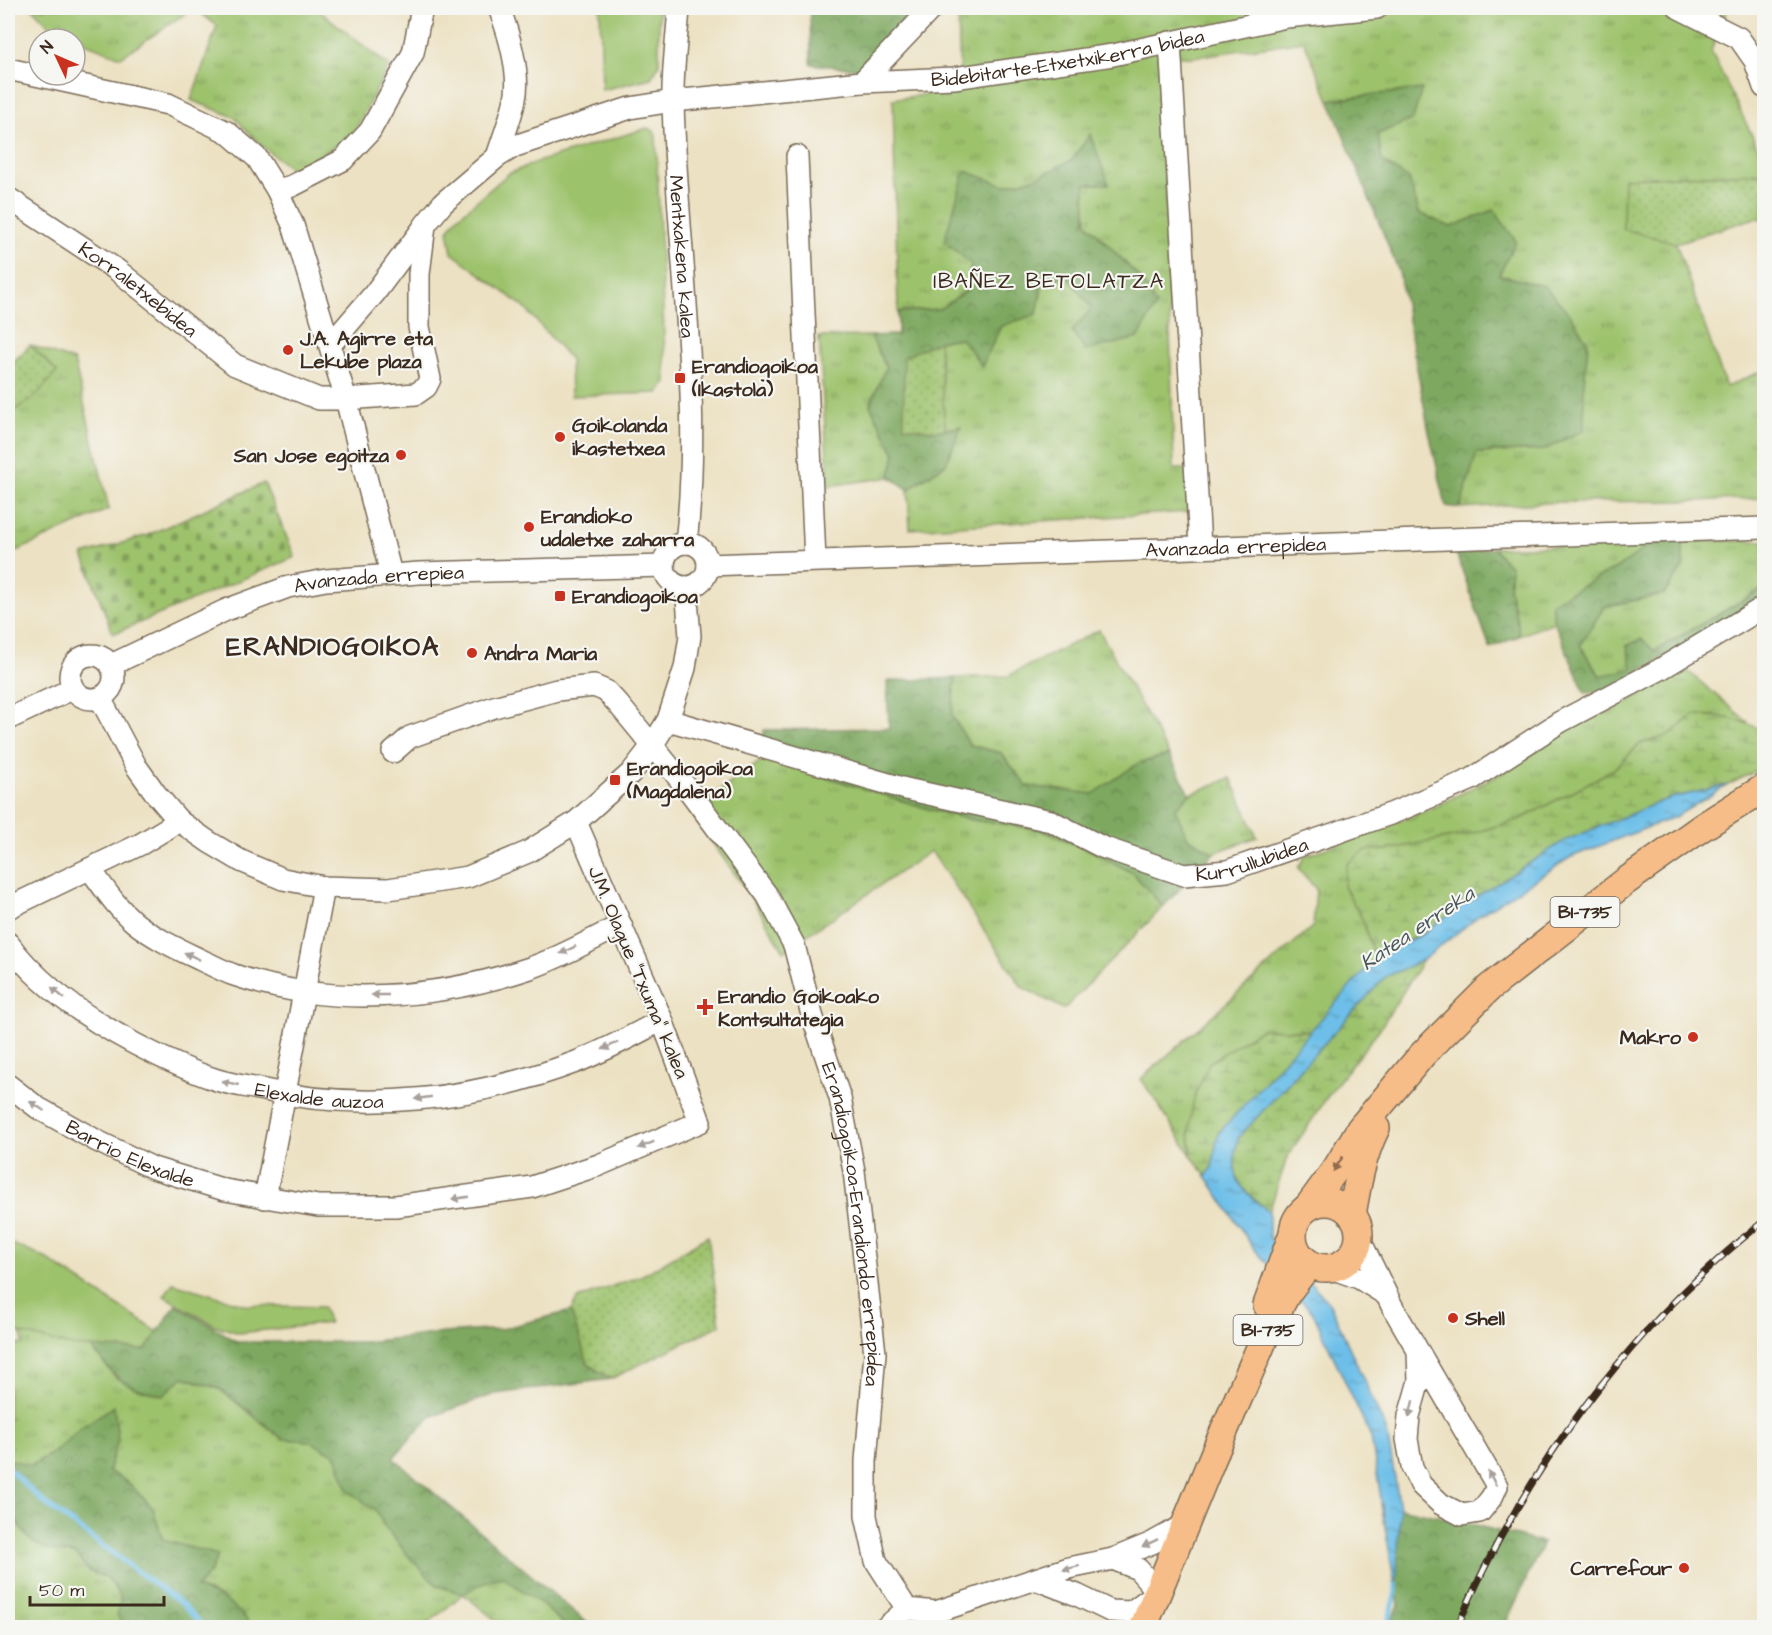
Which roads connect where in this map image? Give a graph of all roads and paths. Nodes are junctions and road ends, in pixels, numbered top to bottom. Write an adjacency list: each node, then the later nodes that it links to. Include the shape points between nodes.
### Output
1 (422, 8): 14 (street, via 413,53 370,131 343,160)
2 (499, 8): 12 (street, via 515,72 516,97)
3 (679, 8): 11 (street, Mentxakena kalea)
4 (932, 8): 9 (street)
5 (1377, 8): 7 (street, Bidebitarte-Etxetxikerra bidea, via 1286,17)
6 (1679, 8): 10 (street, via 1739,38 1755,61)
7 (1170, 42): 9 (street, Bidebitarte-Etxetxikerra bidea, via 1113,55 954,78); 21 (street)
8 (8, 69): 14 (street, via 168,104 227,132 257,158)
9 (862, 82): 11 (street, Bidebitarte-Etxetxikerra bidea)
10 (1764, 87)
11 (673, 101): 12 (street, Bidebitarte-Etxetxikerra bidea, via 630,108 515,146); 20 (street, Mentxakena kalea, via 692,405 693,468)
12 (497, 156): 16 (street, Bidebitarte-Etxetxikerra bidea, via 443,203)
13 (797, 156): 22 (street)
14 (277, 190): 17 (street, via 293,225)
15 (8, 198): 18 (street, Korraletxebidea, via 117,270 235,365 319,399)
16 (425, 225): 17 (street, Bidebitarte-Etxetxikerra bidea); 18 (street, Korraletxebidea, via 419,274 419,327 430,379 416,394)
17 (331, 344): 18 (street)
18 (346, 399): 25 (street)
19 (1764, 528): 21 (street, Avanzada errepidea)
20 (686, 543): 23 (street, via 693,543 704,552); 24 (street, via 672,547)
21 (1200, 546): 22 (street, Avanzada errepidea)
22 (815, 560): 23 (street, Avanzada errepidea)
23 (708, 565): 26 (street, via 704,578)
24 (664, 566): 25 (street, Avanzada errepiea); 26 (street, via 674,583)
25 (391, 574): 28 (street, Avanzada errepiea, via 326,579 288,587 226,610)
26 (686, 587): 32 (street, via 690,636 686,668)
27 (1764, 607): 32 (street, Kurrullubidea, via 1659,670 1560,722 1472,780 1393,813 1227,871 1184,875 1102,847 1051,821 906,789)
28 (111, 665): 29 (street, via 95,655 82,657 69,674); 30 (street, via 113,684)
29 (72, 689): 30 (street, via 87,699); 31 (street)
30 (100, 698): 36 (street, via 136,766)
31 (8, 719)
32 (668, 720): 33 (street)
33 (652, 746): 34 (street, Erandiogoikoa-Erandiondo errepidea, via 606,691 594,686 557,690 494,706 410,737); 37 (street, via 631,772); 61 (street, Erandiogoikoa-Erandiondo errepidea, via 767,895 794,945 840,1098 854,1171 874,1353 866,1516 876,1561)
34 (393, 752)
35 (1764, 788): 46 (main road, BI-735, via 1626,881 1532,953 1449,1027)
36 (179, 821): 38 (street); 39 (street, via 241,861 284,879)
37 (576, 822): 39 (street, via 528,852 468,877 388,889); 41 (street, J.M. Olague "Txuma" kalea)
38 (90, 869): 40 (street); 43 (street, one-way to 38, via 234,975 174,947 135,922)
39 (324, 887): 43 (street)
40 (8, 908)
41 (621, 925): 43 (street, one-way to 43, via 532,968 479,982 404,995); 44 (street, J.M. Olague "Txuma" kalea)
42 (8, 943): 47 (street, Elexalde auzoa, one-way to 42, via 215,1079 102,1026 61,997)
43 (304, 993): 47 (street)
44 (662, 1020): 47 (street, Elexalde auzoa, one-way to 47, via 577,1062 495,1088 372,1102); 48 (street, J.M. Olague "Txuma" kalea, one-way to 48, via 700,1122 598,1165 532,1187 396,1206 318,1206)
45 (8, 1085): 48 (street, Barrio Elexalde, one-way to 45, via 153,1168 38,1108)
46 (1399, 1085): 49 (main road, BI-735, one-way to 49, via 1360,1129); 50 (main road, BI-735, via 1368,1144 1360,1170)
47 (284, 1095): 48 (street)
48 (265, 1198)
49 (1308, 1207): 50 (main road, via 1317,1203 1336,1204); 51 (main road, via 1299,1215)
50 (1355, 1227): 52 (main road, via 1357,1247 1347,1261); 53 (street)
51 (1292, 1236): 52 (main road, via 1300,1257); 55 (main road, BI-735)
52 (1320, 1266): 53 (street, via 1359,1278); 55 (main road, BI-735, via 1287,1293)
53 (1385, 1294): 54 (street)
54 (1418, 1352): 54 (street, one-way to 54, via 1419,1381 1407,1439 1412,1467 1421,1485 1440,1504 1462,1515 1480,1512 1497,1486)
55 (1242, 1390): 56 (main road, BI-735)
56 (1186, 1524): 57 (street, one-way to 57, via 1152,1544); 59 (main road, BI-735)
57 (1113, 1559): 58 (street, one-way to 58); 59 (street, via 1138,1569)
58 (1035, 1578): 60 (street); 61 (street, via 936,1612)
59 (1158, 1592): 60 (street, via 1131,1612 1110,1611); 64 (main road, BI-735)
60 (1095, 1603): 63 (street)
61 (907, 1609): 62 (street)
62 (885, 1628)
63 (1108, 1628)
64 (1143, 1628)

